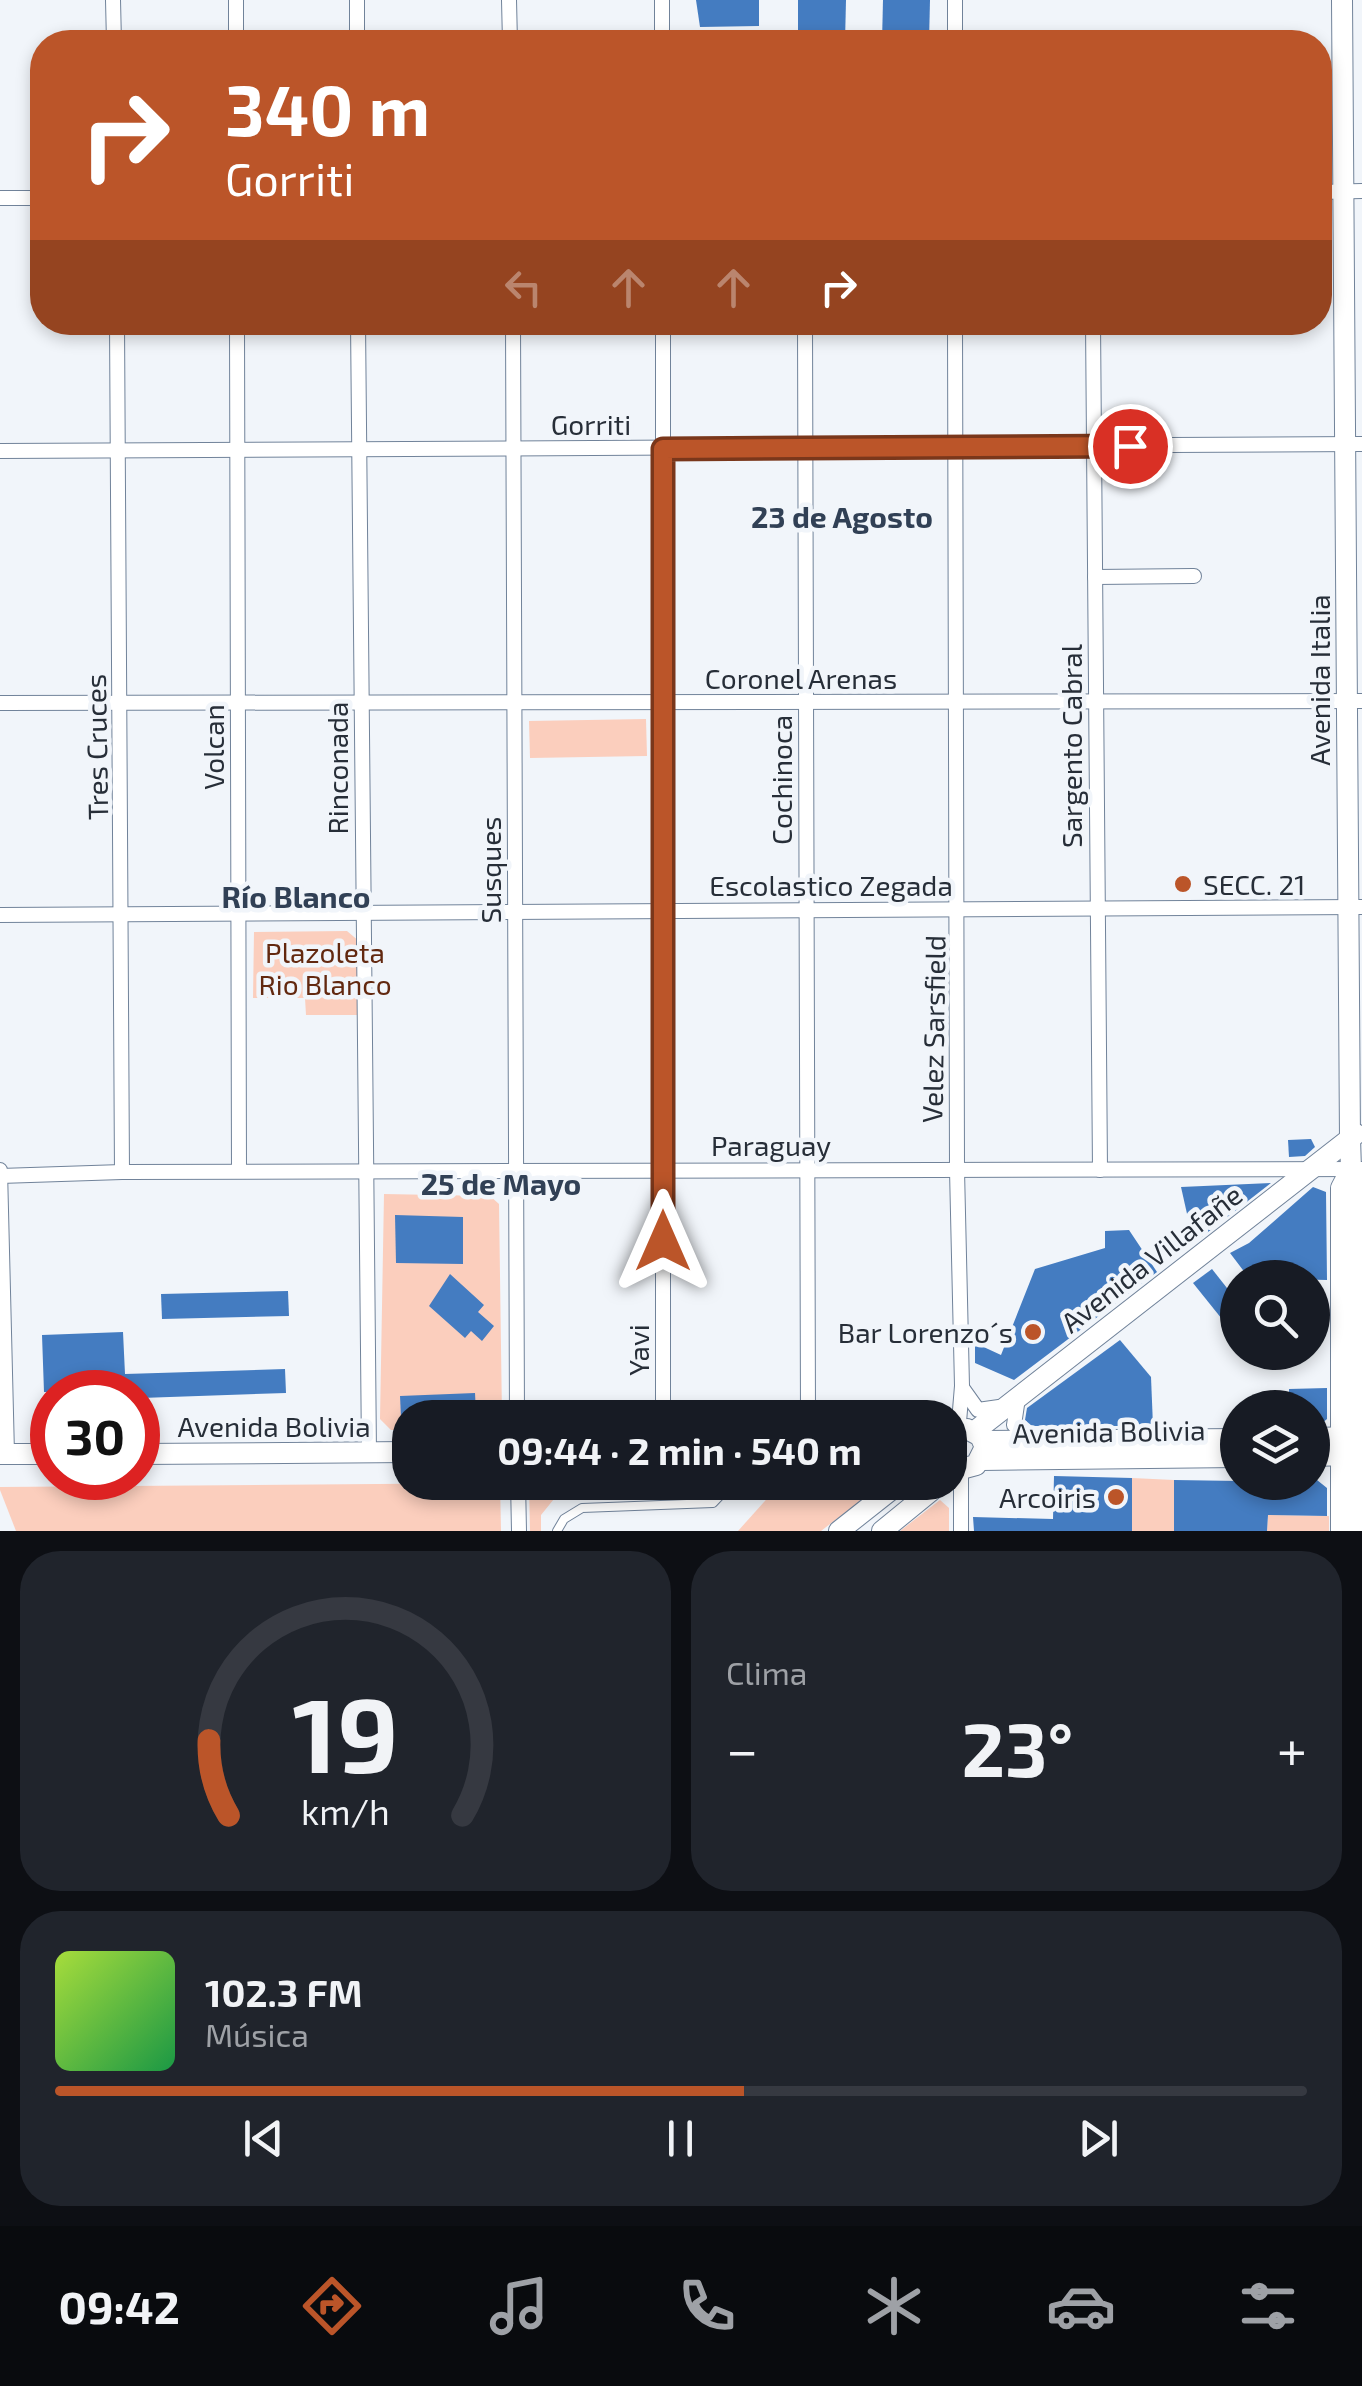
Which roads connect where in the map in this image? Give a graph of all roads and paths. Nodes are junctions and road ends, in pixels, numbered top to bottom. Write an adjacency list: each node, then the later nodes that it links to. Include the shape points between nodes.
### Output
1 (113, 0): 8 (street)
2 (236, 0): 9 (street)
3 (357, 0): 10 (street)
4 (510, 0): 11 (street)
5 (662, 0): 12 (street)
6 (955, 0): 13 (street)
7 (1342, 0): 14 (street, Avenida Italia)
8 (114, 30)
9 (236, 30)
10 (357, 30)
11 (510, 30)
12 (662, 30)
13 (956, 30)
14 (1352, 191): 25 (street, Avenida Italia)
15 (0, 198): 16 (street)
16 (30, 198)
17 (117, 335): 34 (street, Tres Cruces)
18 (237, 335): 30 (street, Volcan)
19 (358, 335): 31 (street, Rinconada)
20 (512, 335): 32 (street, Susques)
21 (663, 335): 29 (street, Yavi)
22 (805, 335): 27 (street, Cochinoca)
23 (955, 335): 28 (street, Velez Sarsfield)
24 (1093, 335): 26 (street, Sargento Cabral)
25 (1353, 444): 26 (street, Gorriti); 38 (street, Avenida Italia)
26 (1094, 446): 28 (street, Gorriti); 36 (street, Sargento Cabral)
27 (806, 448): 28 (street, Gorriti); 29 (street, Gorriti); 40 (street, Cochinoca)
28 (954, 448): 46 (street, Velez Sarsfield)
29 (663, 449): 32 (street, Gorriti); 39 (street, Yavi)
30 (237, 450): 31 (street, Gorriti); 34 (street, Gorriti); 43 (street, Volcan)
31 (359, 450): 32 (street, Gorriti); 44 (street, Rinconada)
32 (513, 450): 45 (street, Susques)
33 (0, 452): 34 (street, Gorriti)
34 (119, 452): 42 (street, Tres Cruces)
35 (1194, 576): 36 (street)
36 (1095, 577): 37 (street, Sargento Cabral)
37 (1096, 700): 38 (street, Coronel Arenas); 46 (street, Coronel Arenas); 51 (street, Sargento Cabral)
38 (1354, 701): 47 (street, Avenida Italia)
39 (663, 702): 40 (street, Coronel Arenas); 45 (street, Coronel Arenas); 49 (street, Yavi)
40 (806, 702): 46 (street, Coronel Arenas); 50 (street, Cochinoca)
41 (0, 703): 42 (street, Coronel Arenas)
42 (120, 703): 43 (street, Coronel Arenas); 55 (street, Tres Cruces)
43 (238, 703): 44 (street, Coronel Arenas); 54 (street, Volcan)
44 (362, 703): 45 (street, Coronel Arenas); 52 (street, Rinconada)
45 (514, 703): 53 (street, Susques)
46 (956, 704): 48 (street, Velez Sarsfield)
47 (1355, 907): 51 (street, Escolastico Zegada); 57 (street, Avenida Italia)
48 (959, 909): 50 (street, Escolastico Zegada); 51 (street, Escolastico Zegada); 60 (street, Velez Sarsfield)
49 (663, 910): 50 (street, Escolastico Zegada); 53 (street, Escolastico Zegada); 66 (street, Yavi)
50 (807, 910): 59 (street, Cochinoca)
51 (1098, 911): 61 (street, Sargento Cabral)
52 (363, 912): 53 (street, Escolastico Zegada); 54 (street, Escolastico Zegada); 64 (street, Rinconada)
53 (515, 912): 65 (street, Susques)
54 (238, 913): 55 (street, Escolastico Zegada); 63 (street, Volcan)
55 (124, 914): 56 (street, Escolastico Zegada); 67 (street, Tres Cruces)
56 (0, 915)
57 (1356, 1134): 58 (street, Avenida Italia); 62 (street, Avenida Villafañe)
58 (1356, 1169): 62 (street, Paraguay); 79 (street, Avenida Italia, via 1341,1188)
59 (808, 1170): 60 (street, Paraguay); 66 (street, Paraguay); 73 (street, Cochinoca)
60 (956, 1170): 61 (street, Paraguay); 69 (street, Velez Sarsfield)
61 (1100, 1170): 62 (street, Paraguay)
62 (1308, 1170): 70 (street, Avenida Villafañe)
63 (240, 1171): 64 (street, Paraguay); 67 (street, Paraguay)
64 (366, 1171): 65 (street, Paraguay); 81 (street, Rinconada)
65 (516, 1171): 66 (street, Paraguay); 71 (street, Susques)
66 (663, 1171): 72 (street, Yavi)
67 (122, 1172): 68 (street, Paraguay)
68 (1, 1174): 82 (street)
69 (962, 1386): 70 (street, via 972,1406 984,1412); 74 (street, Velez Sarsfield)
70 (1018, 1398): 77 (street, via 1014,1425); 78 (street, Avenida Villafañe)
71 (518, 1400)
72 (663, 1400)
73 (808, 1400)
74 (961, 1400)
75 (1220, 1438): 77 (street, Avenida Bolivia)
76 (967, 1440): 78 (street)
77 (1032, 1440): 78 (street, Avenida Bolivia)
78 (980, 1444): 85 (street, Avenida Bolivia); 86 (street)
79 (1353, 1446): 97 (street, Avenida Italia); 98 (street, Avenida Italia)
80 (392, 1452): 81 (street, Avenida Bolivia)
81 (368, 1453): 84 (street, Avenida Bolivia)
82 (4, 1454): 83 (street)
83 (30, 1454)
84 (160, 1454)
85 (1220, 1455)
86 (967, 1456)
87 (518, 1500): 92 (street)
88 (716, 1500): 93 (lane, via 582,1508)
89 (879, 1500): 94 (street)
90 (917, 1500): 95 (street)
91 (957, 1500): 96 (street)
92 (519, 1531)
93 (558, 1531)
94 (840, 1531)
95 (882, 1531)
96 (962, 1531)
97 (1342, 1531)
98 (1358, 1531)

